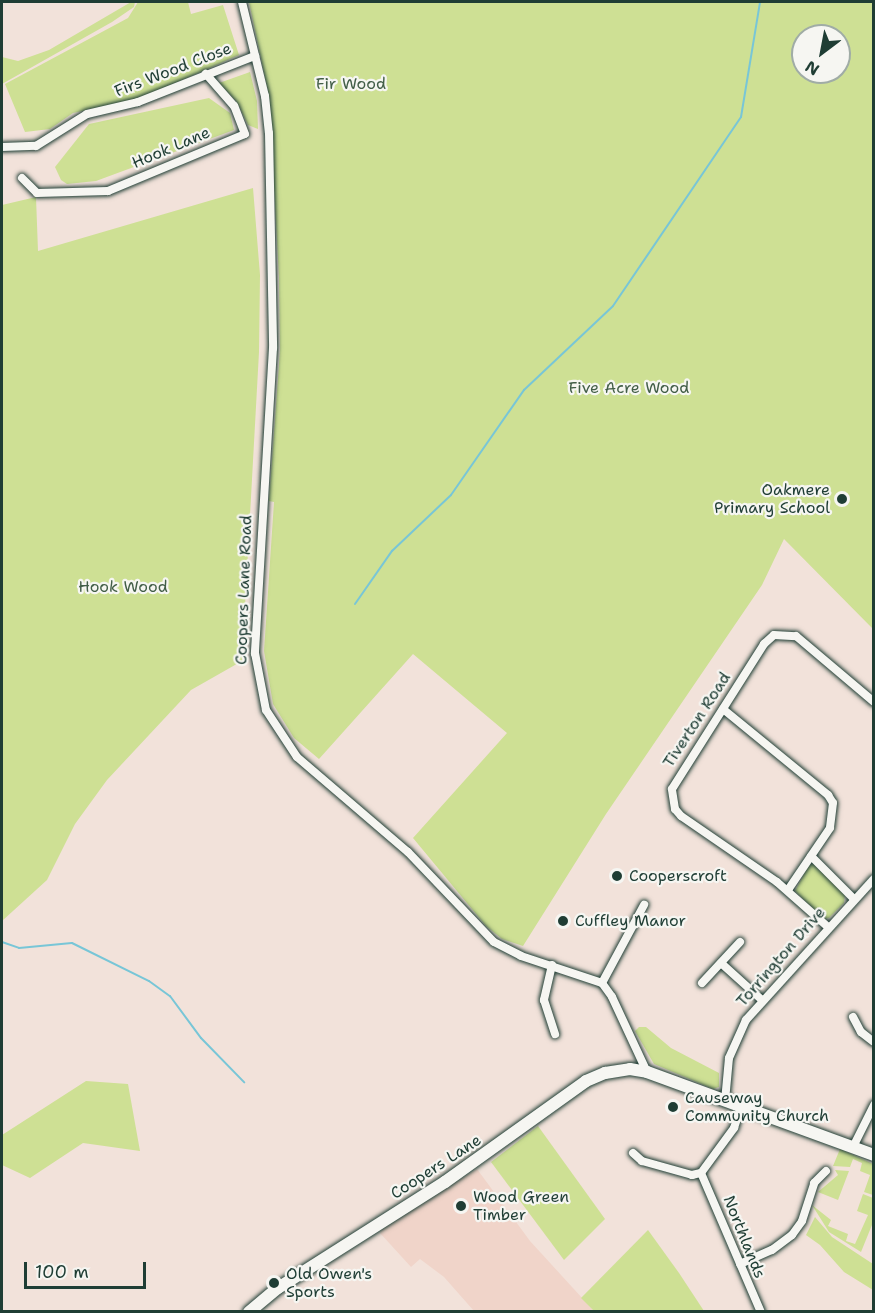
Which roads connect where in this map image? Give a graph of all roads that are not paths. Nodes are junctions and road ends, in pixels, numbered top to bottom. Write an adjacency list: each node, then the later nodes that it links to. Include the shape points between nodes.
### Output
1 (242, 2): 2 (street, Coopers Lane Road)
2 (255, 56): 3 (street, Firs Wood Close); 16 (street, Coopers Lane Road, via 269,133 273,348 255,653 261,696 273,725 297,757 408,852 480,930 505,949)
3 (206, 74): 4 (street, Firs Wood Close, via 138,102 87,114 36,146); 5 (street, Hook Lane, via 234,106 245,134 108,191 38,194)
4 (2, 147)
5 (22, 178)
6 (873, 702): 7 (street, Tiverton Road, via 801,639 784,633 767,640)
7 (723, 709): 8 (street, via 833,803 833,820); 10 (street, Tiverton Road, via 674,783 675,809)
8 (811, 856): 10 (street); 11 (street)
9 (873, 879): 11 (street, Torrington Drive)
10 (788, 890): 13 (street, Tiverton Road)
11 (854, 898): 13 (street, Torrington Drive)
12 (644, 905): 17 (street)
13 (828, 927): 19 (street, Torrington Drive)
14 (740, 942): 15 (street)
15 (721, 963): 18 (street); 19 (street)
16 (552, 965): 17 (street, Coopers Lane Road); 21 (street, via 544,1000)
17 (602, 983): 23 (street)
18 (702, 984)
19 (762, 1000): 24 (street, Torrington Drive, via 733,1045)
20 (853, 1017): 22 (street, via 861,1032)
21 (555, 1034)
22 (873, 1042)
23 (647, 1072): 24 (main road, Coopers Lane); 33 (main road, Coopers Lane, via 630,1069 595,1076 472,1164 301,1272)
24 (725, 1101): 26 (main road, Coopers Lane)
25 (873, 1106): 27 (street)
26 (741, 1107): 27 (main road, Coopers Lane); 31 (street, via 735,1128)
27 (854, 1145): 29 (main road, Coopers Lane)
28 (633, 1153): 31 (street, via 642,1161 693,1175)
29 (873, 1155)
30 (826, 1171): 32 (street, via 814,1183 796,1231 772,1250)
31 (701, 1173): 32 (street, Northlands)
32 (740, 1264): 34 (street, Northlands)
33 (249, 1311)
34 (761, 1311)

